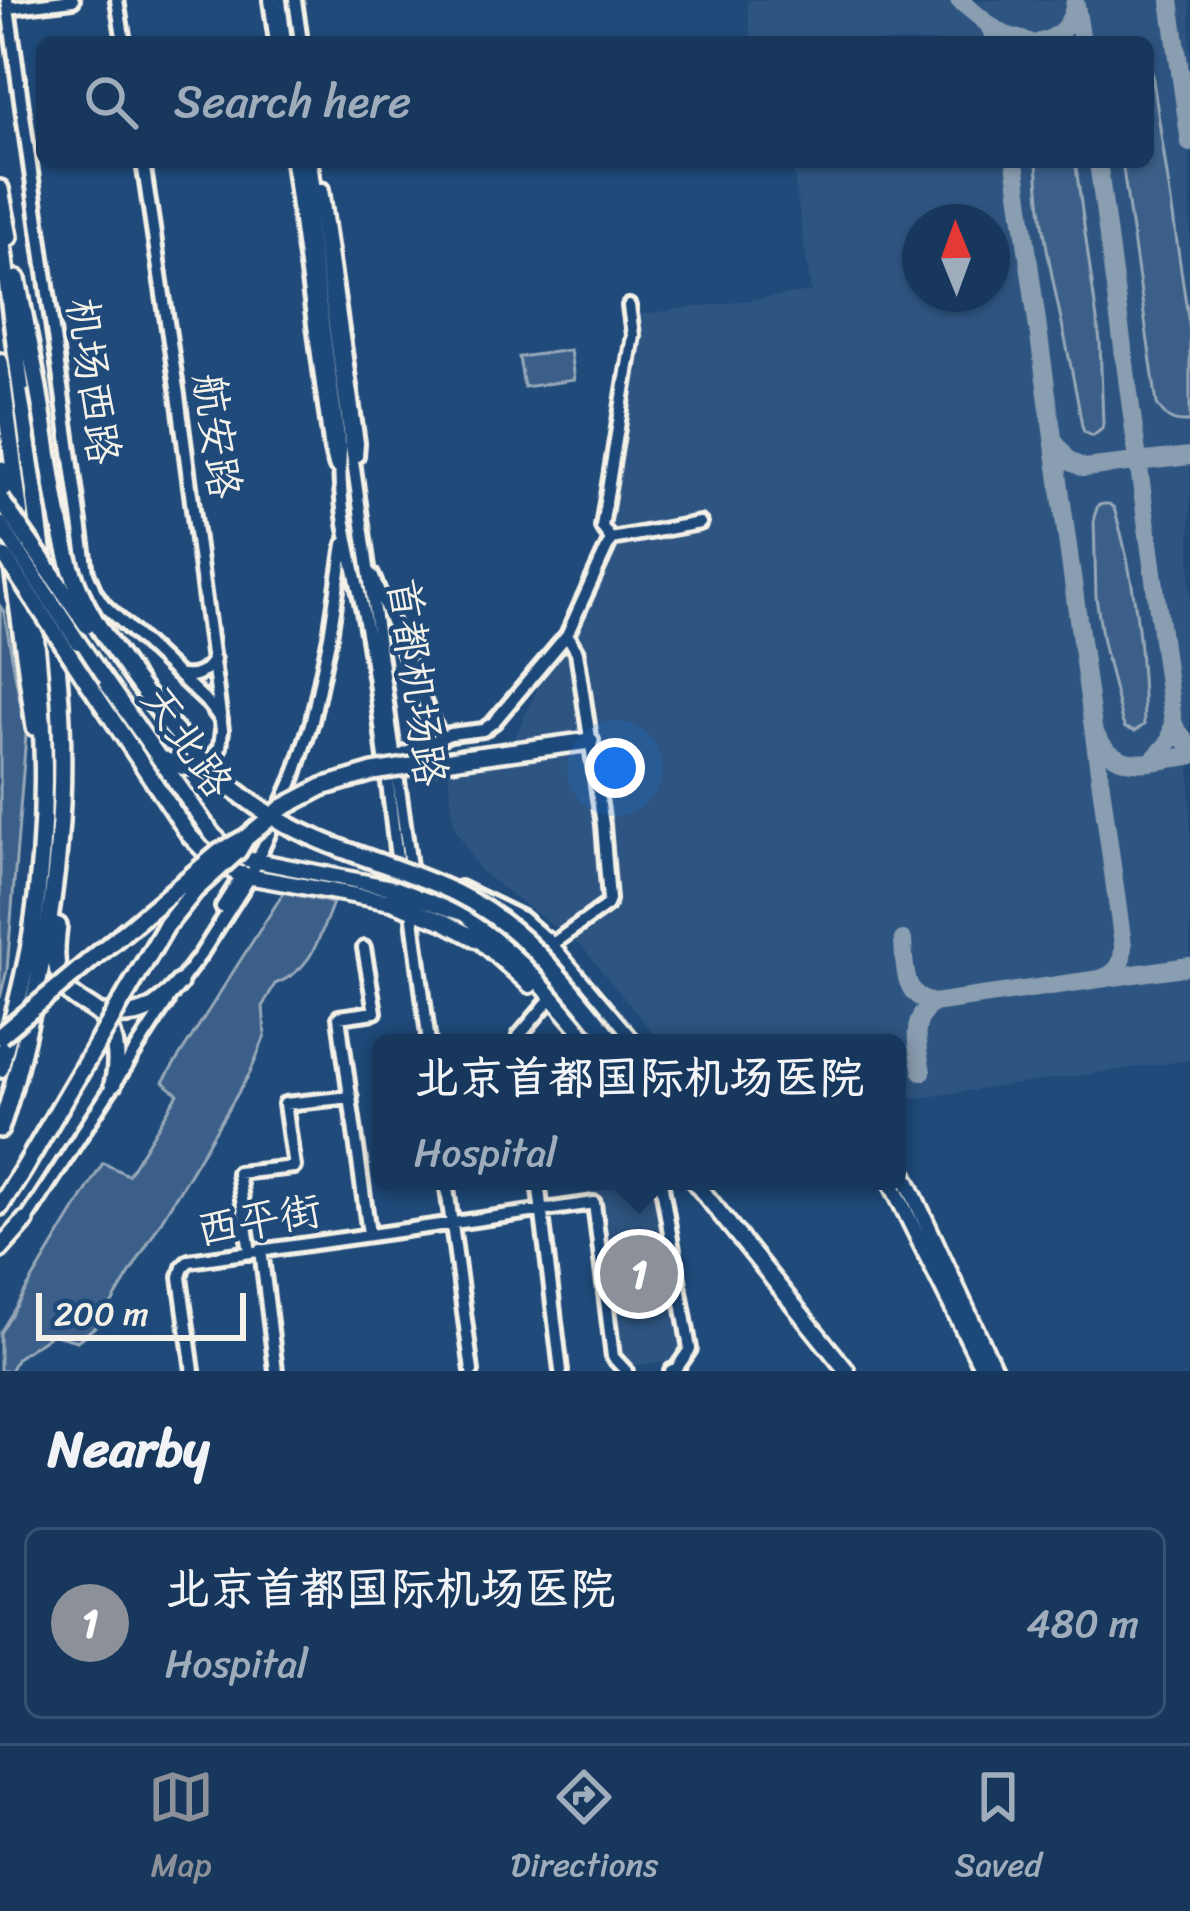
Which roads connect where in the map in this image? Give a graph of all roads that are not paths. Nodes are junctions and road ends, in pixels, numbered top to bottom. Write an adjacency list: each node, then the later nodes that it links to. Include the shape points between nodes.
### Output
1 (73, 0): 5 (street)
2 (117, 0): 6 (street)
3 (270, 0): 7 (street)
4 (288, 0): 8 (street)
5 (8, 4): 31 (street, 机场西路, via 87,573 104,605)
6 (123, 36)
7 (274, 36)
8 (293, 36)
9 (143, 168): 30 (street, 航安路)
10 (293, 168): 18 (street, 首都机场路)
11 (303, 168): 18 (street, 首都机场路)
12 (315, 168): 22 (street, 首都机场路)
13 (0, 189): 56 (highway, bridge, via 67,551 80,593 116,652 179,737 230,787 285,823 498,918 547,961)
14 (0, 228): 43 (highway, via 61,701 63,806)
15 (629, 306): 24 (street, via 633,335 602,527)
16 (0, 362): 38 (highway)
17 (0, 469): 28 (highway)
18 (339, 476): 23 (street, 首都机场路)
19 (0, 499): 55 (highway, bridge, via 149,713 213,782 293,836 480,916)
20 (700, 523): 24 (street)
21 (0, 524): 35 (main road, 天北路, bridge)
22 (362, 530): 23 (street); 26 (street, 首都机场路)
23 (345, 532): 42 (street, 首都机场路, via 309,737); 44 (street, 首都机场路, via 399,874)
24 (610, 539): 29 (street)
25 (3, 553): 42 (main road, 天北路, bridge, via 198,846 215,862)
26 (366, 563): 33 (street); 36 (street, 首都机场路)
27 (0, 581): 28 (highway)
28 (19, 627): 38 (highway)
29 (567, 635): 33 (street, via 489,727); 34 (street, via 577,652)
30 (214, 660): 31 (street, via 200,674); 32 (street, 航安路)
31 (179, 676): 32 (street, 机场西路)
32 (221, 720): 37 (street, via 220,747)
33 (442, 737): 36 (street)
34 (590, 741): 40 (highway, bridge, via 342,779 295,800); 46 (street, via 609,900)
35 (154, 751): 37 (main road, via 172,765); 39 (main road, 天北路)
36 (394, 758): 41 (street, 首都机场路)
37 (203, 766): 39 (main road)
38 (46, 776): 59 (highway, via 32,932)
39 (194, 808): 42 (main road, 天北路)
40 (247, 837): 58 (highway, bridge); 69 (highway, bridge, via 166,926)
41 (410, 862): 44 (street, 首都机场路); 46 (street, via 522,918)
42 (249, 871): 44 (main road); 48 (street, 首都机场路)
43 (53, 893): 50 (highway, via 62,982); 62 (highway)
44 (411, 900): 45 (main road); 49 (main road, via 472,935); 51 (street)
45 (465, 914): 46 (main road); 54 (main road)
46 (545, 939): 57 (main road)
47 (364, 948): 61 (street, via 375,1012 340,1017)
48 (179, 983): 50 (highway, via 140,1014); 60 (street, 首都机场路)
49 (547, 1003): 52 (street); 53 (main road)
50 (101, 1014): 60 (highway, via 114,1044)
51 (428, 1034)
52 (521, 1034)
53 (573, 1034)
54 (584, 1034)
55 (601, 1034)
56 (602, 1034)
57 (625, 1034)
58 (0, 1036)
59 (0, 1069)
60 (113, 1084): 71 (street, 首都机场路)
61 (351, 1097): 73 (street); 75 (street, via 285,1104 293,1166 238,1173)
62 (0, 1129)
63 (906, 1178): 85 (main road)
64 (447, 1190): 72 (street)
65 (539, 1190): 70 (street)
66 (663, 1190): 82 (street, via 690,1349)
67 (701, 1190): 83 (main road)
68 (894, 1190): 84 (main road)
69 (0, 1206)
70 (542, 1210): 72 (street, 西平街); 80 (street); 81 (street, 西平街, via 594,1203 613,1357)
71 (25, 1221): 74 (highway); 76 (street, 首都机场路)
72 (452, 1222): 73 (street, 西平街); 79 (street)
73 (369, 1234): 75 (street, 西平街)
74 (0, 1250)
75 (255, 1251): 77 (street, 西平街, via 183,1267); 78 (street)
76 (0, 1262)
77 (193, 1371)
78 (276, 1371)
79 (472, 1371)
80 (561, 1371)
81 (626, 1371)
82 (671, 1371)
83 (847, 1371)
84 (984, 1371)
85 (995, 1371)

